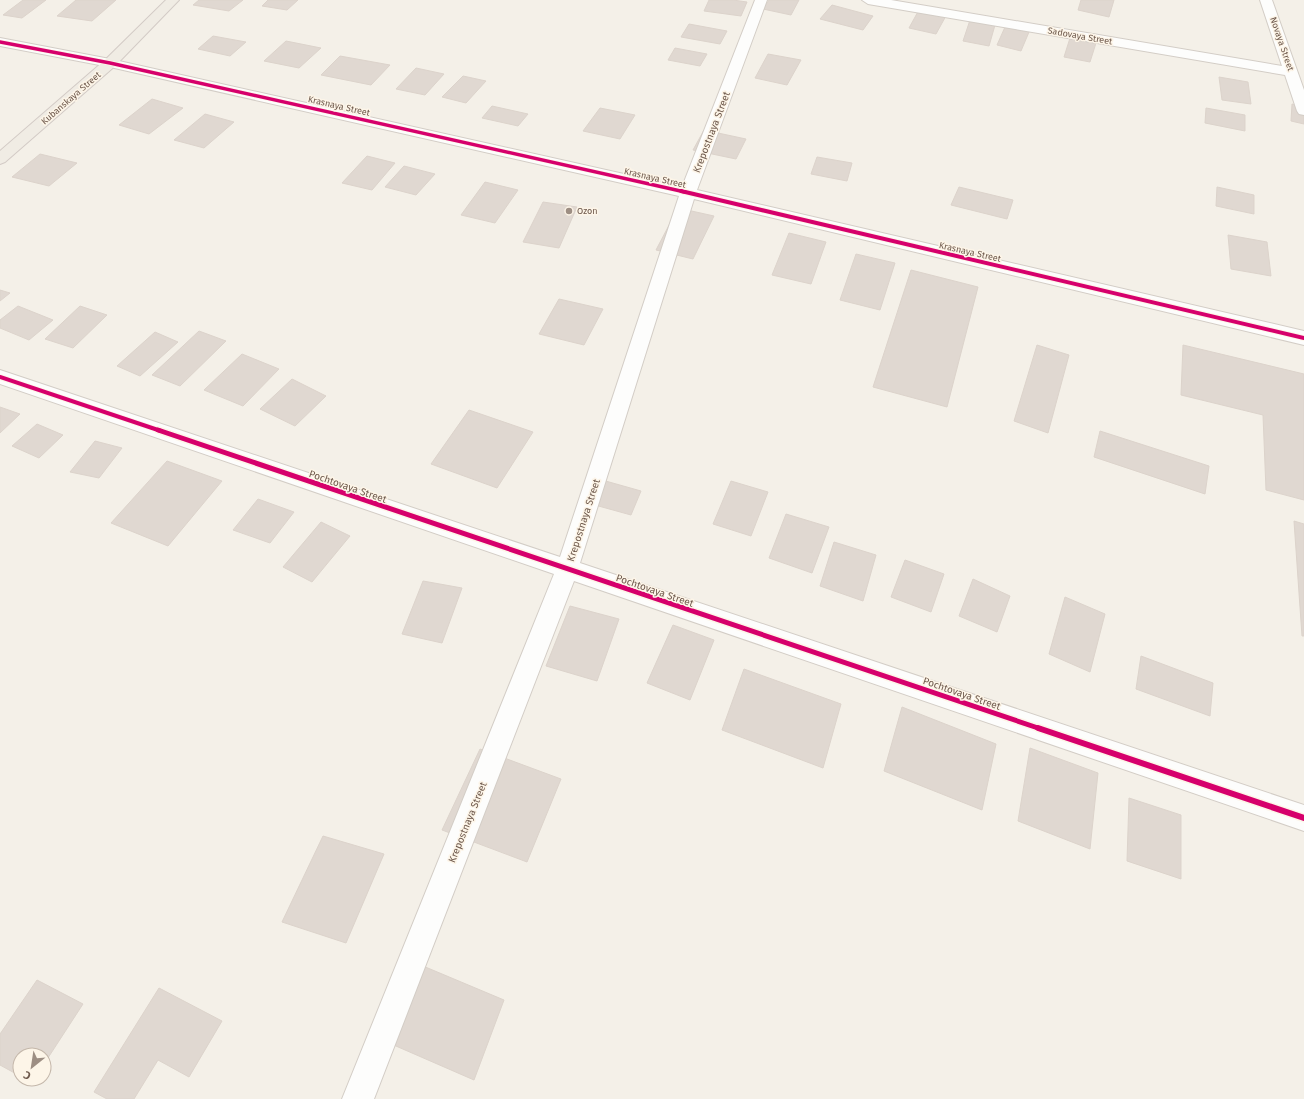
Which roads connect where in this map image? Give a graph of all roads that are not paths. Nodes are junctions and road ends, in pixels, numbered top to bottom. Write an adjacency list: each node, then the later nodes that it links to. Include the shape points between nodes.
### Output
1 (173, 0): 6 (main road, Kubanskaya Street)
2 (760, 0): 10 (street, Krepostnaya Street)
3 (868, 0): 7 (street, Sadovaya Street)
4 (1266, 0): 7 (street, Novaya Street)
5 (0, 42): 6 (street, Krasnaya Street)
6 (110, 63): 9 (main road, Kubanskaya Street); 10 (street, Krasnaya Street)
7 (1292, 72): 8 (street, Novaya Street)
8 (1304, 111)
9 (0, 159)
10 (688, 193): 11 (street, Krasnaya Street); 13 (street, Krepostnaya Street)
11 (1304, 338)
12 (0, 377): 13 (street, Pochtovaya Street)
13 (567, 570): 14 (street, Pochtovaya Street); 15 (street, Krepostnaya Street)
14 (1304, 818)
15 (358, 1099)

